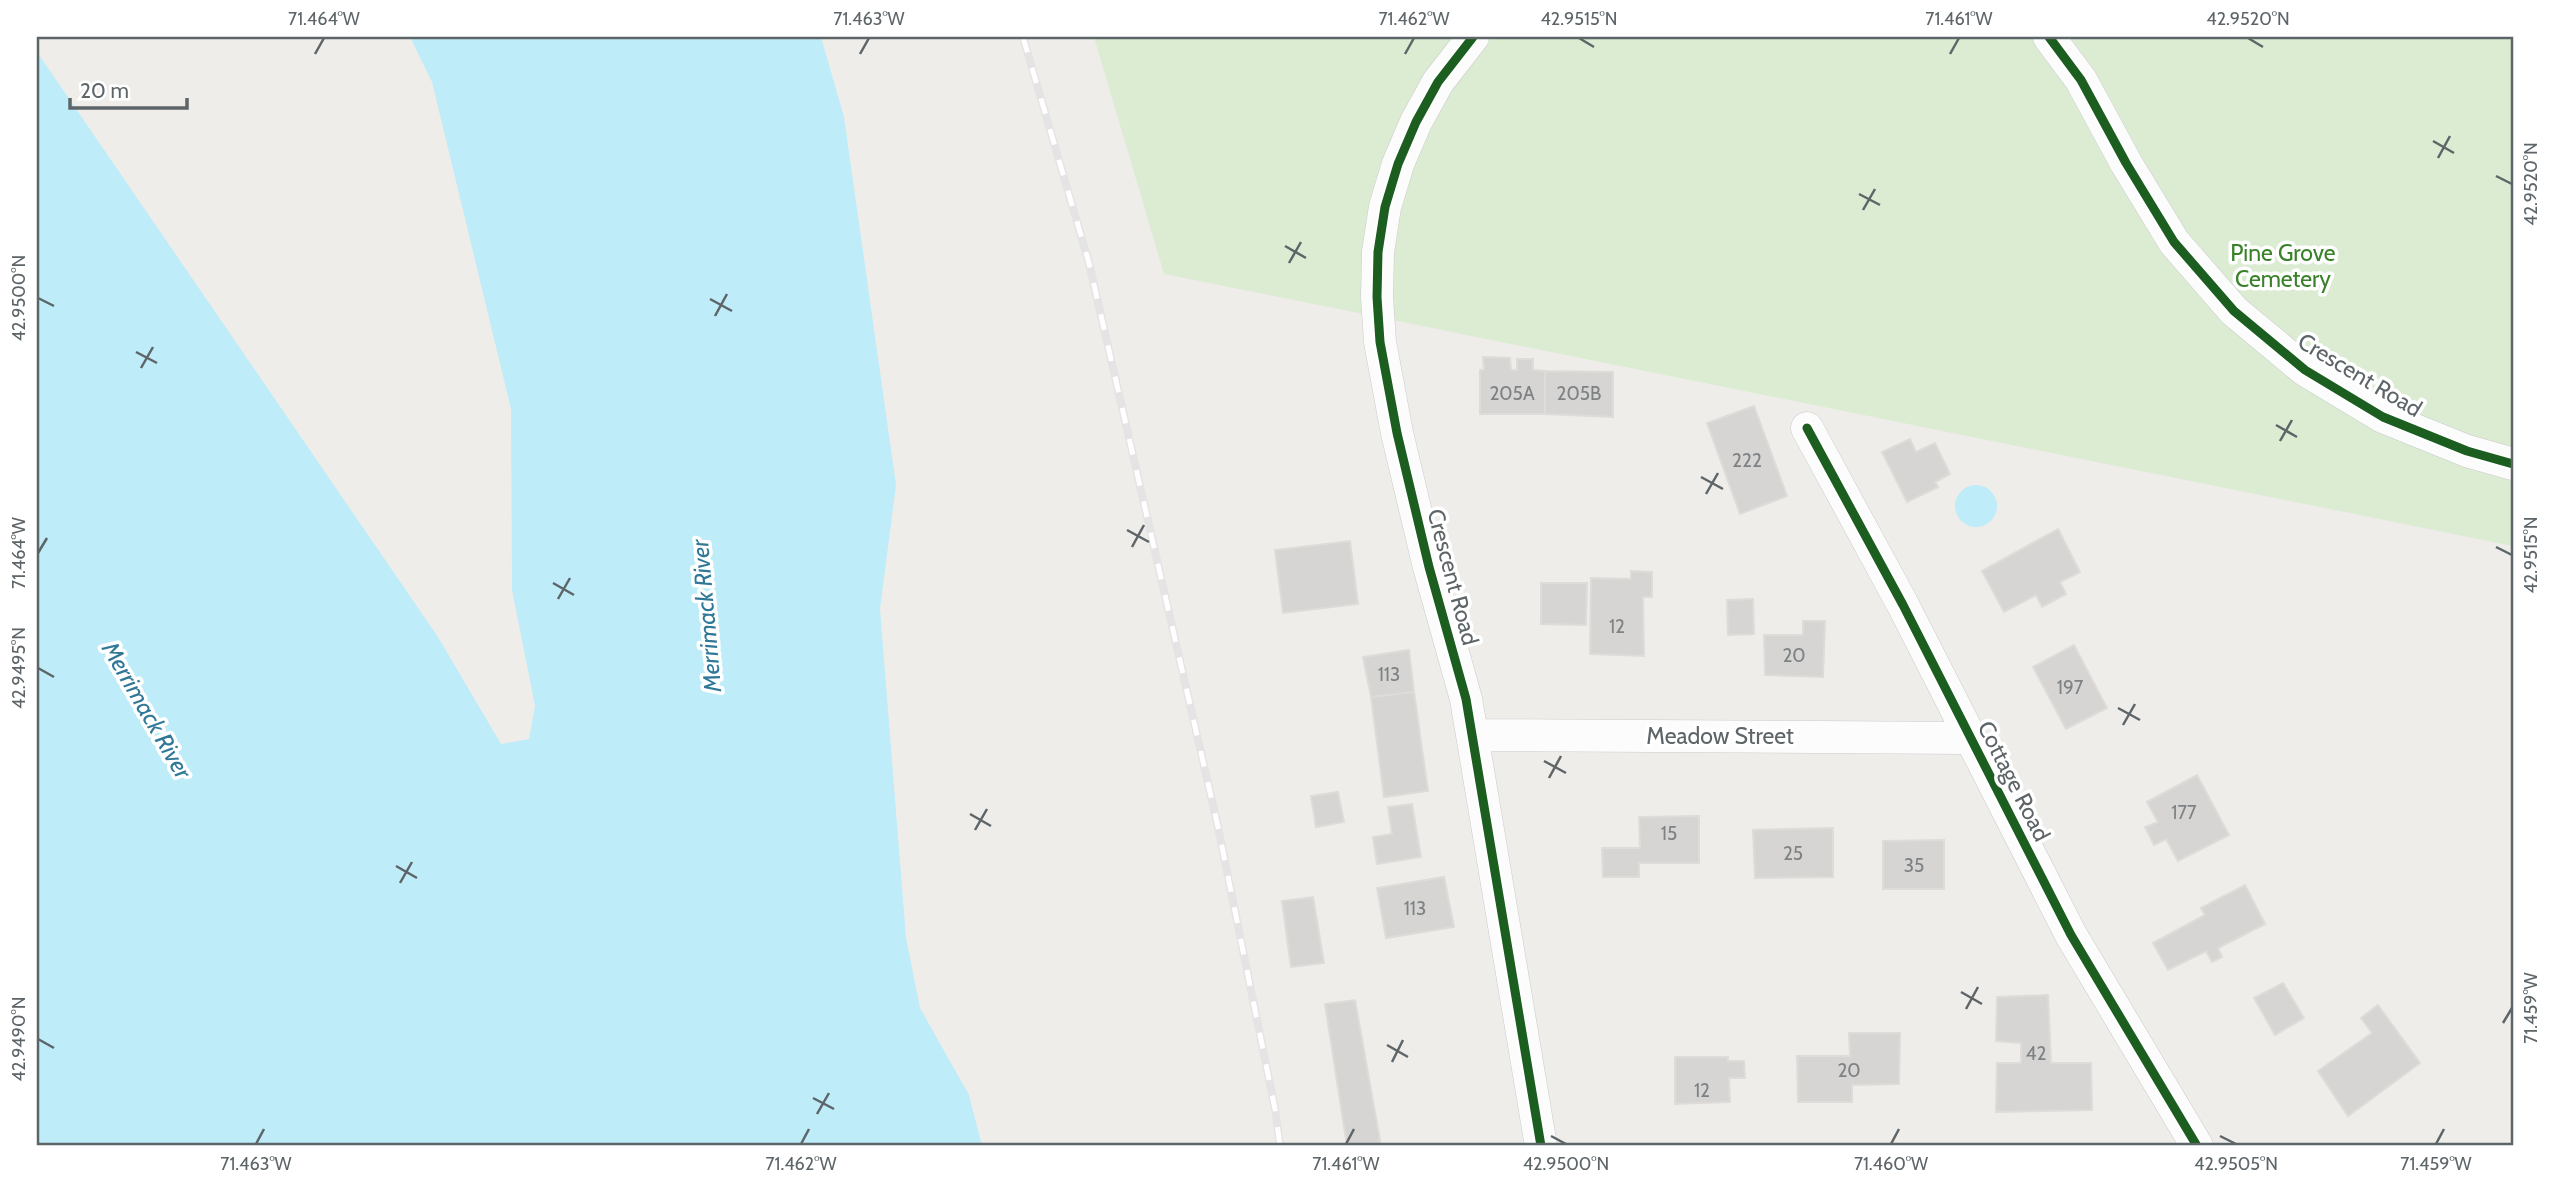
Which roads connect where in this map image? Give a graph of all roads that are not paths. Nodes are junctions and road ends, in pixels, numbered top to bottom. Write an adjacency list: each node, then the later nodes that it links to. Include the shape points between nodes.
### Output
1 (1474, 37): 5 (street, Crescent Road, via 1438,82 1398,164 1385,207 1377,297 1380,342 1397,433)
2 (2049, 37): 4 (street, Crescent Road, via 2081,80 2174,242 2234,311 2305,370 2383,417)
3 (1807, 428): 6 (street, Cottage Road)
4 (2513, 464)
5 (1472, 735): 6 (street, Meadow Street); 7 (street, Crescent Road)
6 (1969, 738): 8 (street, Cottage Road, via 2071,935)
7 (1541, 1146)
8 (2197, 1146)

